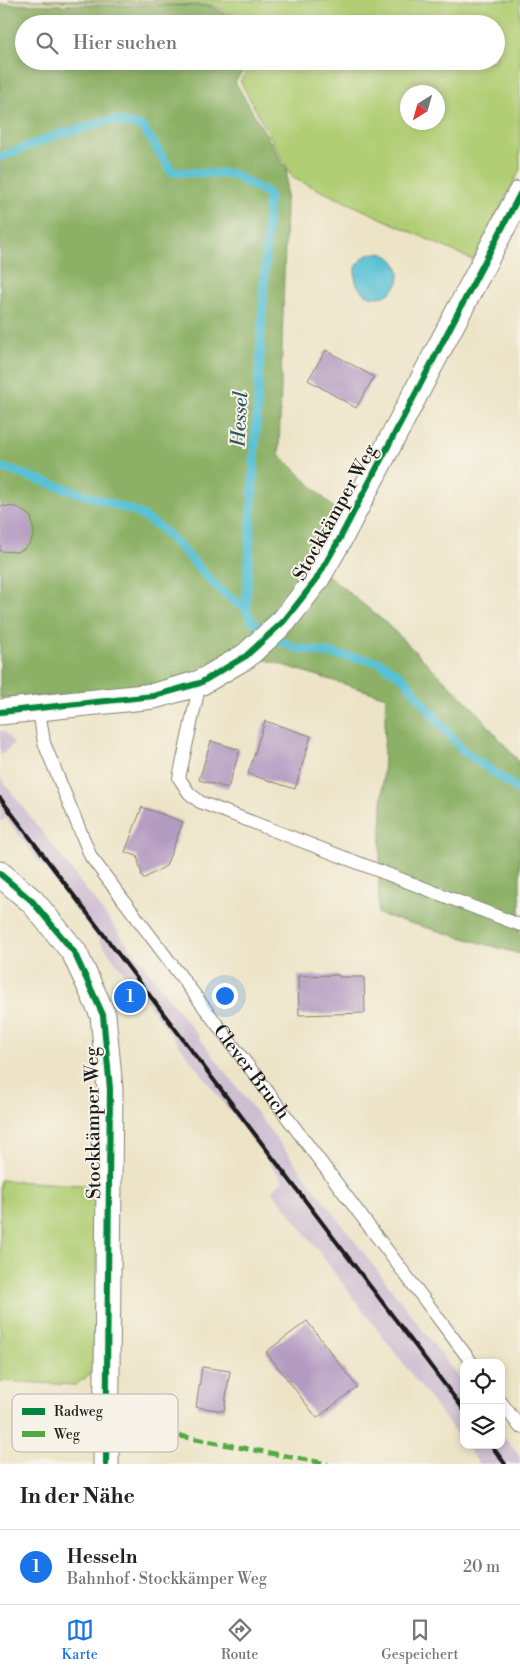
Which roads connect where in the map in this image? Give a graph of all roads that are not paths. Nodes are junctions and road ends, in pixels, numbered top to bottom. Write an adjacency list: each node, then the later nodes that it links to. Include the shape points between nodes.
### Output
1 (520, 194): 2 (street, Stockkämper Weg, via 316,580 284,621 246,656)
2 (200, 683): 3 (street, Stockkämper Weg, via 154,696); 6 (lane, via 180,778 194,797)
3 (39, 710): 4 (street, Stockkämper Weg); 7 (lane, Clever Bruch, via 44,743 91,857)
4 (0, 712)
5 (0, 874): 8 (street, Stockkämper Weg, via 32,901 74,952 103,1015 110,1089)
6 (520, 925)
7 (469, 1359)
8 (106, 1394)
9 (503, 1404): 10 (lane)
10 (520, 1427)

